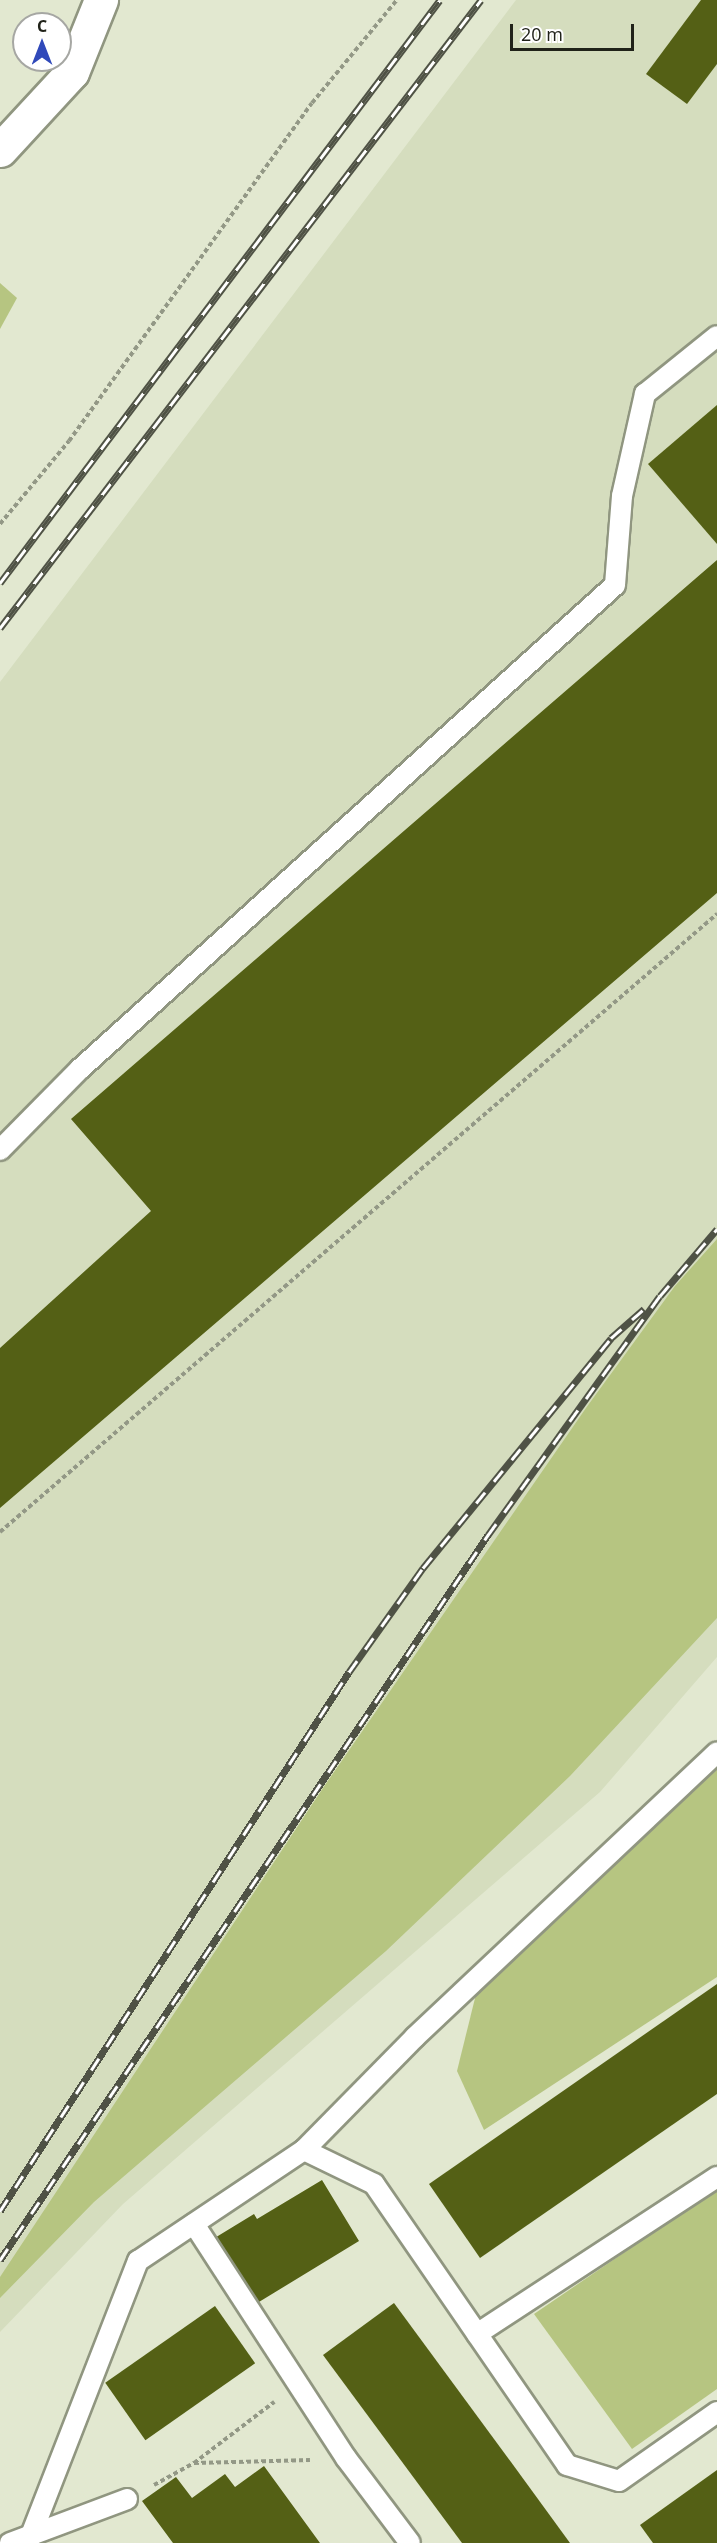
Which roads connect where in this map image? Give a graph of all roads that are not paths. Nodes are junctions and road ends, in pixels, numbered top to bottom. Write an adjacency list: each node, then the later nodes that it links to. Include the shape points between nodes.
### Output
1 (101, 0): 2 (street, via 72,72)
2 (0, 150)
3 (717, 336): 4 (lane, via 645,394 622,496 615,585 80,1069)
4 (0, 1150)
5 (717, 1752): 6 (lane, via 416,2037)
6 (304, 2150): 8 (lane); 9 (lane, via 374,2184)
7 (717, 2177): 9 (lane)
8 (194, 2224): 12 (lane, via 138,2261); 14 (lane, via 346,2458)
9 (477, 2334): 10 (lane, via 567,2465 620,2481)
10 (717, 2412)
11 (127, 2499): 12 (lane)
12 (30, 2539): 13 (lane)
13 (10, 2543)
14 (410, 2543)

